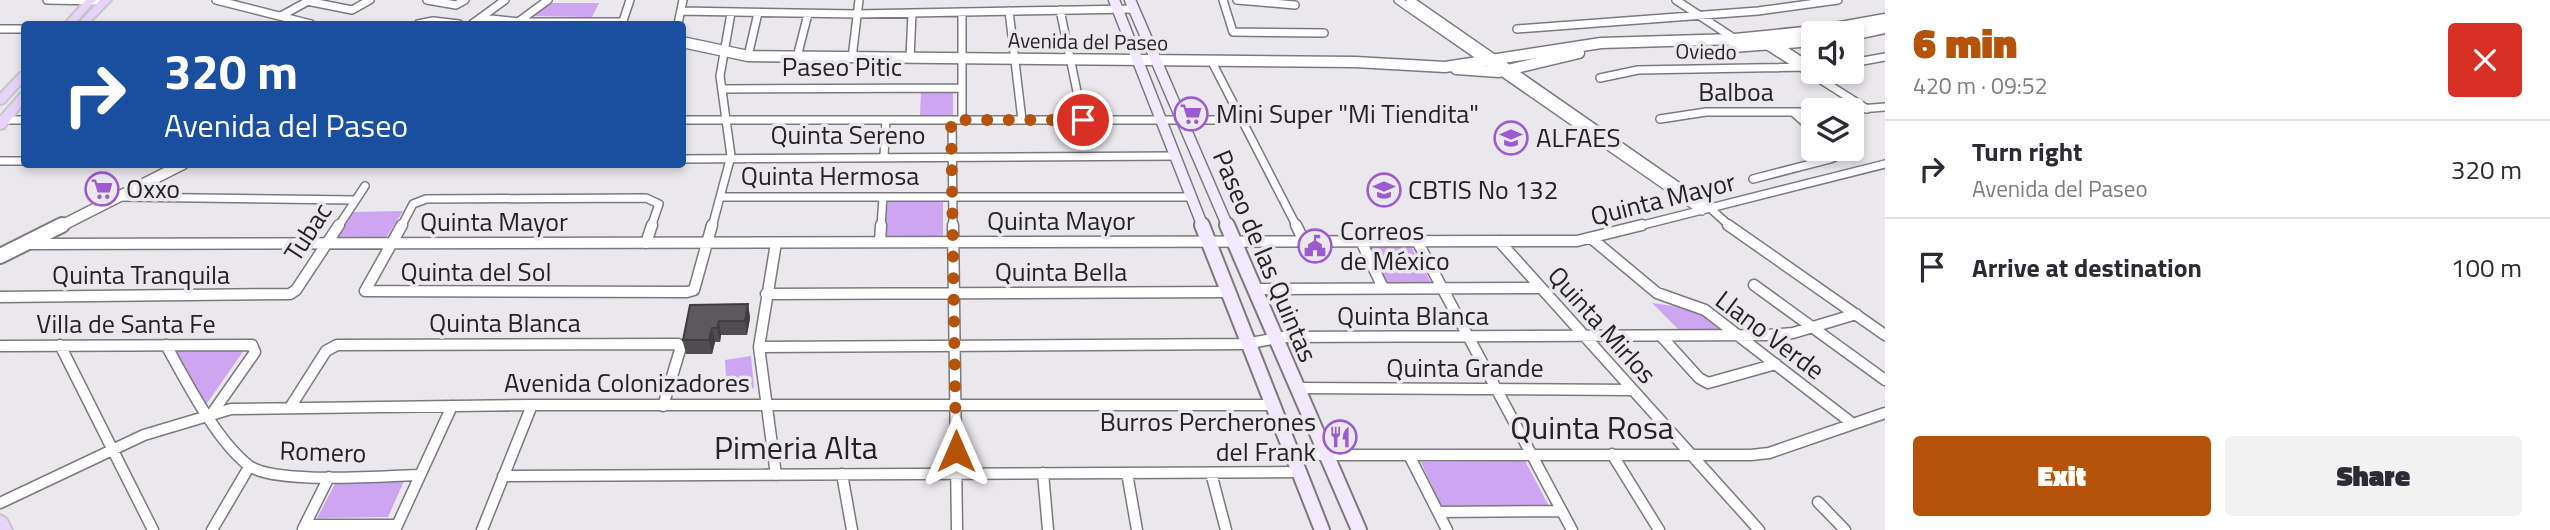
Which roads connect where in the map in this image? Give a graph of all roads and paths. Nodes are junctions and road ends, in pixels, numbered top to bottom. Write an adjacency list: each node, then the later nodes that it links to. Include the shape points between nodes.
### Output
1 (47, 0): 2 (street)
2 (91, 0): 3 (street); 37 (main road)
3 (105, 0): 38 (main road)
4 (216, 0): 34 (street)
5 (370, 0): 19 (street, via 352,10)
6 (427, 0): 7 (street, via 456,5)
7 (465, 0)
8 (505, 0): 33 (street)
9 (548, 0): 42 (street)
10 (631, 0): 43 (street)
11 (683, 0): 24 (street)
12 (859, 0): 31 (street)
13 (1223, 0): 50 (street, via 1233,32)
14 (1237, 0): 22 (street)
15 (1398, 0): 67 (street)
16 (1410, 0): 64 (street)
17 (1676, 0): 32 (street)
18 (1838, 0): 35 (street)
19 (310, 1): 34 (street)
20 (1132, 4): 21 (street); 71 (main road, Paseo de las Quintas)
21 (1116, 5): 23 (street); 70 (main road, Paseo de las Quintas)
22 (1295, 5)
23 (1060, 10): 25 (street); 68 (street)
24 (681, 11): 27 (street); 44 (street)
25 (1009, 11): 26 (street); 66 (street)
26 (962, 12): 29 (street); 65 (street)
27 (731, 13): 28 (street); 58 (street)
28 (758, 13): 30 (street); 59 (street)
29 (912, 13): 31 (street); 63 (street)
30 (808, 14): 31 (street); 60 (street)
31 (858, 14): 62 (street)
32 (1695, 15): 35 (street); 48 (street); 53 (street)
33 (485, 16): 40 (street); 41 (street)
34 (283, 17): 39 (street)
35 (1705, 17): 53 (street)
36 (1885, 19): 51 (street)
37 (72, 21)
38 (86, 21)
39 (299, 21)
40 (477, 21)
41 (515, 21)
42 (522, 21)
43 (623, 21)
44 (679, 21)
45 (1885, 28): 49 (street)
46 (0, 29): 47 (street)
47 (21, 29)
48 (1517, 29)
49 (1864, 32)
50 (1324, 33)
51 (1795, 33): 52 (street); 53 (street)
52 (1801, 36)
53 (1730, 39): 56 (street)
54 (1801, 42): 57 (street)
55 (686, 43): 58 (street, Avenida del Paseo)
56 (1704, 43): 57 (street); 64 (street, Avenida del Paseo, via 1601,43); 76 (street, via 1604,49)
57 (1772, 45): 73 (street); 75 (street)
58 (722, 53): 59 (street, Avenida del Paseo); 82 (street)
59 (748, 56): 60 (street, Avenida del Paseo)
60 (797, 57): 62 (street, Avenida del Paseo)
61 (1885, 57): 69 (street)
62 (852, 58): 63 (street, Avenida del Paseo)
63 (909, 58): 65 (street, Avenida del Paseo)
64 (1493, 58): 67 (street, Avenida del Paseo); 76 (street)
65 (962, 59): 66 (street, Avenida del Paseo); 81 (street)
66 (1015, 60): 68 (street, Avenida del Paseo); 97 (street)
67 (1482, 60): 74 (street, Avenida del Paseo); 77 (street)
68 (1070, 61): 70 (street, Avenida del Paseo); 98 (street)
69 (1864, 61)
70 (1138, 62): 71 (street, Avenida del Paseo); 99 (main road, Paseo de las Quintas)
71 (1156, 62): 72 (street, Avenida del Paseo); 100 (main road, Paseo de las Quintas)
72 (1212, 62): 74 (street, Avenida del Paseo); 101 (street)
73 (1801, 62)
74 (1445, 67): 77 (street)
75 (1799, 68): 79 (street, Oviedo, via 1638,70)
76 (1511, 70): 77 (street); 121 (street)
77 (1499, 72): 121 (street)
78 (21, 78): 84 (main road)
79 (1600, 78)
80 (1833, 84): 87 (street)
81 (962, 88): 82 (street, Paseo Pitic); 96 (street)
82 (722, 89): 94 (street)
83 (21, 100): 102 (main road)
84 (0, 101)
85 (1885, 107): 87 (street)
86 (1864, 109): 87 (street)
87 (1867, 109)
88 (1794, 113): 89 (street, Balboa); 90 (street, Balboa, via 1706,111); 91 (street)
89 (1801, 113)
90 (1660, 119)
91 (1801, 119)
92 (21, 120): 102 (street)
93 (686, 120): 94 (street)
94 (727, 120): 95 (street); 103 (street)
95 (886, 120): 96 (street); 104 (street)
96 (957, 120): 97 (street); 105 (street)
97 (1022, 120): 98 (street)
98 (1083, 120): 99 (street)
99 (1161, 120): 100 (street); 106 (main road, Paseo de las Quintas)
100 (1181, 120): 101 (street); 130 (main road, Paseo de las Quintas)
101 (1241, 120): 131 (street)
102 (2, 122)
103 (731, 156): 104 (street, Quinta Sereno); 107 (street); 116 (street)
104 (884, 156): 105 (street, Quinta Sereno)
105 (952, 156): 106 (street, Quinta Sereno); 118 (street)
106 (1175, 156): 119 (main road, Paseo de las Quintas)
107 (686, 159)
108 (0, 161): 109 (street)
109 (21, 161)
110 (1822, 161): 113 (street)
111 (1885, 164): 121 (street, Quinta Mayor)
112 (175, 168): 115 (street)
113 (1753, 179)
114 (365, 186): 120 (street, Tubac)
115 (118, 197): 120 (street); 122 (street)
116 (721, 197): 117 (street, Quinta Hermosa); 135 (street)
117 (883, 197): 118 (street, Quinta Hermosa); 127 (street)
118 (953, 197): 119 (street, Quinta Hermosa); 128 (street)
119 (1191, 197): 129 (main road, Paseo de las Quintas)
120 (354, 200): 132 (street, Tubac)
121 (1710, 212): 123 (street, Quinta Mayor); 150 (street)
122 (52, 230): 137 (street); 138 (street)
123 (1591, 238): 126 (street, Quinta Mayor); 154 (street, Llano Verde, via 1657,293 1700,307)
124 (1361, 241): 125 (street, Quinta Mayor); 131 (street, Quinta Mayor); 141 (street)
125 (1417, 241): 126 (street, Quinta Mayor); 142 (street)
126 (1499, 241): 143 (street, Quinta Mirlos)
127 (880, 242): 128 (street, Quinta Mayor); 136 (street, Quinta Mayor)
128 (953, 242): 129 (street, Quinta Mayor); 146 (street)
129 (1209, 242): 130 (street, Quinta Mayor); 145 (main road, Paseo de las Quintas)
130 (1234, 242): 131 (street, Quinta Mayor); 144 (main road, Paseo de las Quintas)
131 (1304, 242)
132 (324, 243): 133 (street, Quinta Mayor); 138 (street, Quinta Mayor); 148 (street, Tubac, via 296,289)
133 (390, 243): 134 (street, Quinta Mayor); 134 (street, Quinta del Sol, via 413,204 426,199 646,198 659,204); 135 (street, Quinta del Sol, via 366,287 368,293 687,292 694,289)
134 (646, 243): 135 (street, Quinta Mayor)
135 (708, 243): 136 (street, Quinta Mayor)
136 (776, 243): 147 (street)
137 (24, 244): 138 (street, Quinta Mayor); 139 (street)
138 (60, 244)
139 (0, 256)
140 (1754, 285): 151 (street)
141 (1384, 288): 142 (street); 144 (street)
142 (1442, 288): 143 (street); 157 (street)
143 (1541, 288): 155 (street, Quinta Mirlos)
144 (1254, 289): 156 (main road, Paseo de las Quintas)
145 (1229, 292): 146 (street, Quinta Bella); 159 (main road, Paseo de las Quintas)
146 (954, 293): 147 (street, Quinta Bella); 158 (street)
147 (766, 294): 163 (street)
148 (283, 296): 149 (street, Quinta Tranquila)
149 (0, 297)
150 (1856, 314): 151 (street, Quinta Blanca); 152 (street)
151 (1811, 327): 154 (street, Quinta Blanca, via 1793,333); 165 (street)
152 (1885, 335)
153 (1661, 336): 154 (street, Quinta Blanca); 155 (street, Quinta Blanca); 164 (street, via 1708,383)
154 (1740, 336): 164 (street, Llano Verde)
155 (1586, 337): 157 (street, Quinta Blanca); 168 (street, Quinta Mirlos)
156 (1276, 338): 157 (street, Quinta Blanca); 159 (street, Quinta Blanca); 166 (main road, Paseo de las Quintas)
157 (1469, 338): 167 (street)
158 (954, 344): 159 (street, Quinta Blanca); 163 (street, Quinta Blanca); 170 (street)
159 (1249, 344): 171 (main road, Paseo de las Quintas)
160 (60, 345): 161 (street, Villa de Santa Fe); 162 (street, Villa de Santa Fe); 179 (street)
161 (166, 345): 176 (street, Romero); 176 (street, Villa de Santa Fe, via 256,347)
162 (0, 346)
163 (759, 347): 175 (street)
164 (1776, 364): 178 (street, Llano Verde)
165 (1885, 380)
166 (1297, 388): 167 (street, Quinta Grande); 184 (main road, Paseo de las Quintas)
167 (1497, 390): 168 (street, Quinta Grande); 180 (street)
168 (1633, 390): 182 (street, Quinta Mirlos)
169 (532, 405): 173 (street, Avenida Colonizadores); 174 (street, Avenida Colonizadores); 195 (street)
170 (956, 405): 171 (street, Avenida Colonizadores); 175 (street, Avenida Colonizadores); 192 (street)
171 (1273, 405): 183 (main road, Paseo de las Quintas)
172 (291, 406): 173 (street, Avenida Colonizadores); 174 (street, Quinta Blanca, via 326,351 337,345 674,344 680,350); 176 (street, Avenida Colonizadores)
173 (452, 406): 193 (street)
174 (663, 406): 175 (street, Avenida Colonizadores)
175 (767, 406): 194 (street)
176 (209, 413): 179 (street, Avenida Colonizadores); 186 (street, Romero)
177 (1885, 413): 178 (street, Quinta Rosa)
178 (1853, 424): 182 (street, Quinta Rosa, via 1769,453)
179 (111, 450): 198 (street, Avenida Colonizadores); 205 (street)
180 (1531, 454): 181 (street, Quinta Rosa); 185 (street, Quinta Rosa); 199 (street)
181 (1612, 454): 182 (street, Quinta Rosa); 217 (street)
182 (1690, 454): 218 (street, Quinta Mirlos)
183 (1293, 455): 184 (street, Quinta Rosa); 187 (main road, Paseo de las Quintas)
184 (1327, 455): 185 (street, Quinta Rosa); 214 (main road, Paseo de las Quintas)
185 (1409, 455): 200 (street)
186 (249, 467): 196 (street, Romero, via 290,477); 206 (street)
187 (1299, 472): 190 (street, Pimeria Alta); 213 (main road, Paseo de las Quintas)
188 (1042, 473): 189 (street, Pimeria Alta); 192 (street, Pimeria Alta); 210 (street)
189 (1127, 473): 190 (street, Pimeria Alta); 211 (street)
190 (1211, 473): 212 (street)
191 (842, 474): 192 (street, Pimeria Alta); 194 (street, Pimeria Alta); 208 (street)
192 (956, 474): 209 (street)
193 (419, 475): 196 (street, Romero); 202 (street)
194 (776, 475): 195 (street, Pimeria Alta)
195 (503, 476): 207 (street)
196 (329, 477): 203 (street)
197 (1818, 502): 219 (street)
198 (0, 503)
199 (1561, 511): 200 (street); 216 (street)
200 (1438, 512): 215 (street)
201 (0, 523): 204 (main road)
202 (396, 527): 203 (street)
203 (304, 528)
204 (3, 530)
205 (153, 530)
206 (212, 530)
207 (482, 530)
208 (852, 530)
209 (957, 530)
210 (1048, 530)
211 (1137, 530)
212 (1226, 530)
213 (1322, 530)
214 (1359, 530)
215 (1447, 530)
216 (1572, 530)
217 (1659, 530)
218 (1759, 530)
219 (1846, 530)

